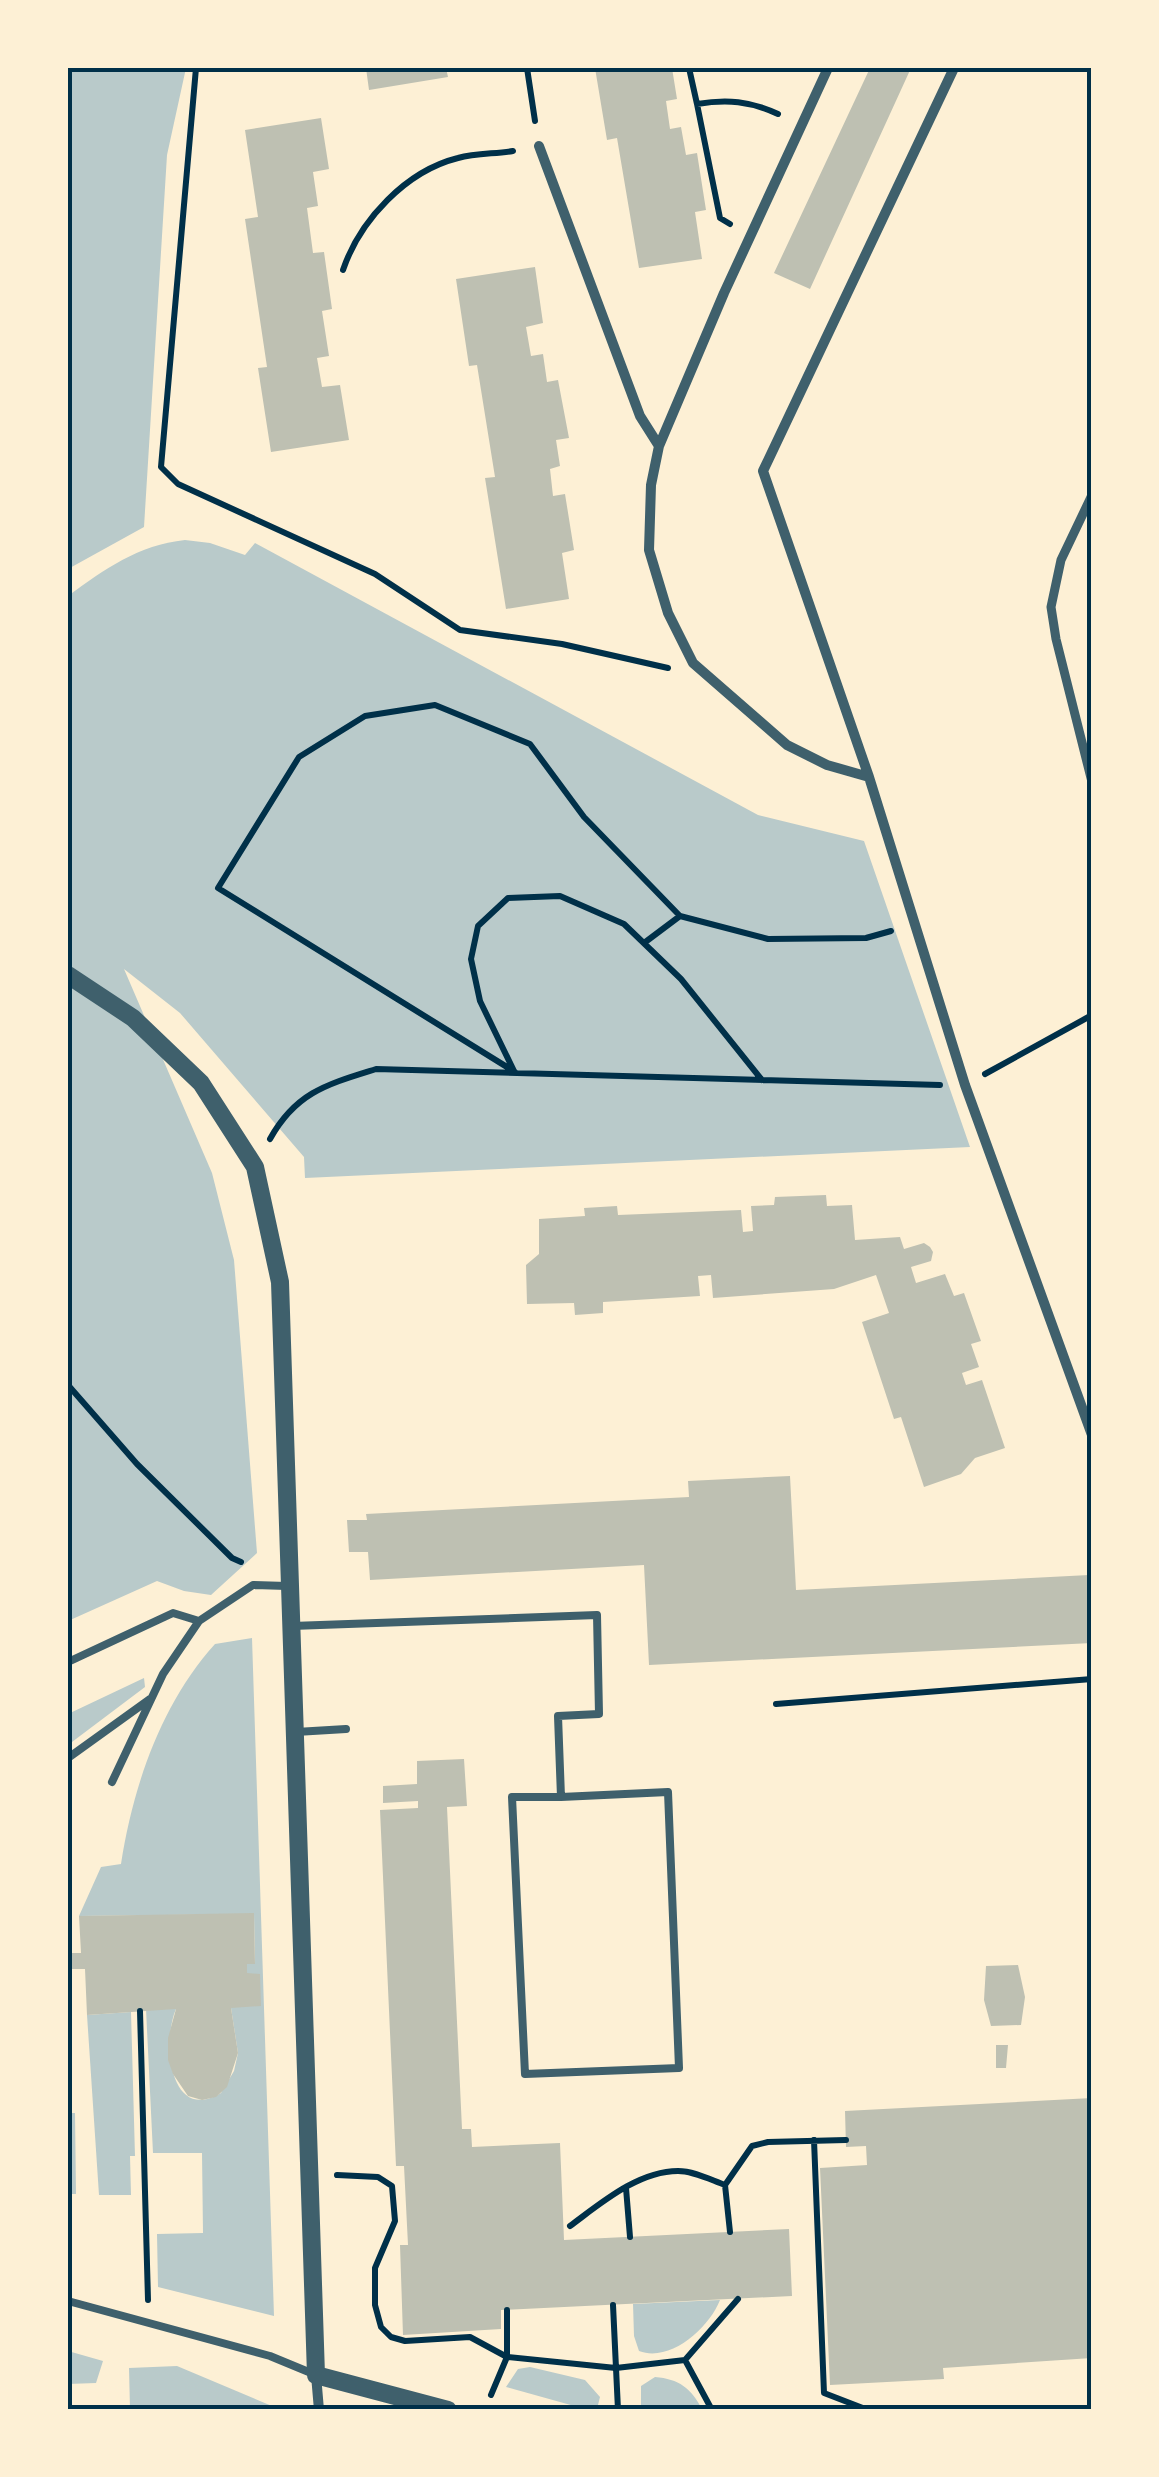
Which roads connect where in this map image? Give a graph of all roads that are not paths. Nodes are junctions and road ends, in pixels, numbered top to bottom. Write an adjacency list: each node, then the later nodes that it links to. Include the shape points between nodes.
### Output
1 (828, 68): 4 (street)
2 (954, 68): 6 (street, via 763,472)
3 (540, 146): 4 (street, via 640,416)
4 (659, 446): 6 (street, via 650,550 668,613 692,663 788,745)
5 (1092, 495): 7 (street, via 1061,560 1051,607)
6 (869, 777): 9 (street, via 965,1086)
7 (1092, 782)
8 (68, 975): 10 (street, via 133,1018 201,1083 254,1167 280,1282)
9 (1092, 1435)
10 (292, 1586): 11 (lane, via 253,1585); 12 (street)
11 (199, 1621): 13 (lane, via 172,1613); 14 (lane)
12 (292, 1626): 16 (street); 19 (lane, via 597,1616 599,1714 558,1716)
13 (68, 1662)
14 (150, 1699): 17 (lane); 18 (lane)
15 (346, 1729): 16 (lane)
16 (296, 1732): 21 (street)
17 (68, 1758)
18 (112, 1782)
19 (560, 1797): 19 (lane, via 668,1792 680,2068 525,2074 512,1797)
20 (68, 2301): 21 (lane, via 270,2356)
21 (316, 2375): 22 (street); 23 (street)
22 (319, 2410)
23 (448, 2410)

